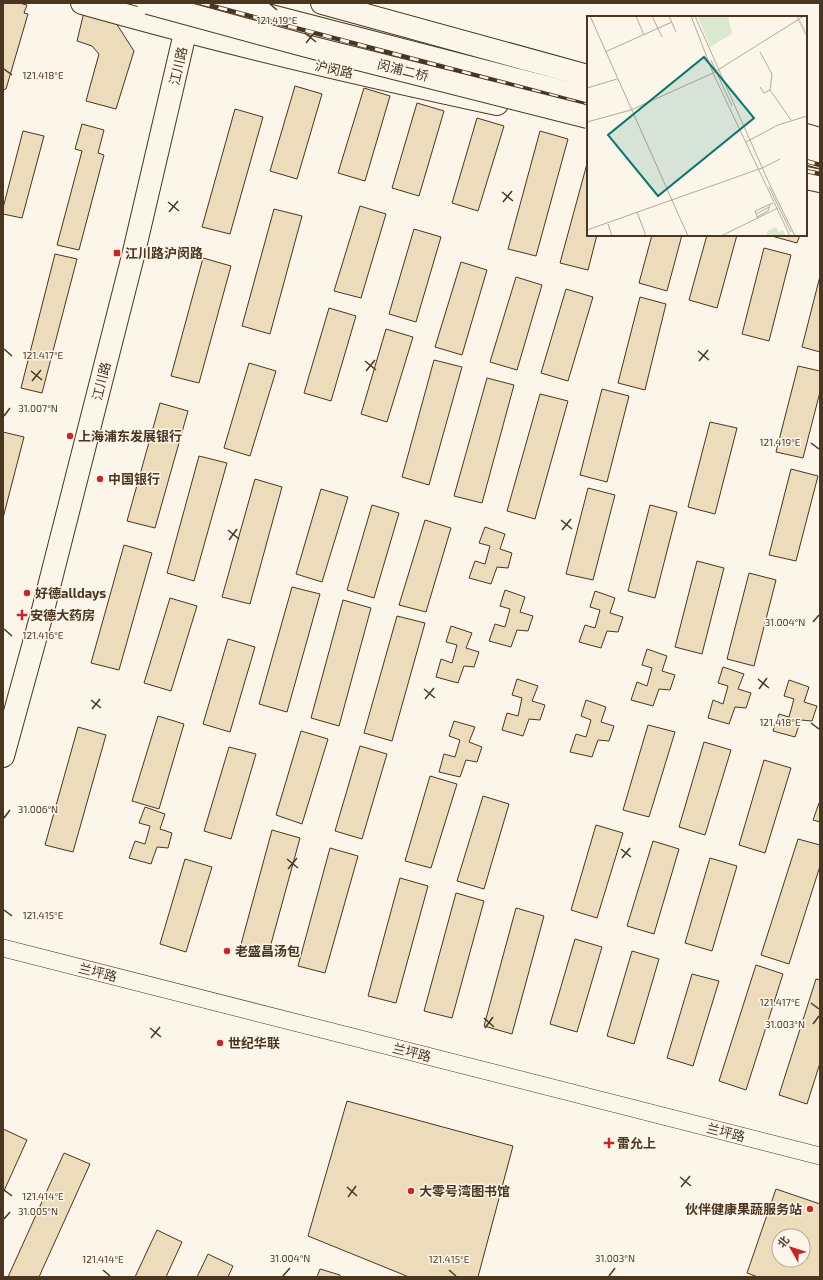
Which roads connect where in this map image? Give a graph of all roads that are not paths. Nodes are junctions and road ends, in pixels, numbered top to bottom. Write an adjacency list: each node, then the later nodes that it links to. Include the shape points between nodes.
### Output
1 (82, 3): 6 (main road, 沪闵路)
2 (148, 3): 9 (main road, 闵浦二桥, bridge)
3 (192, 3): 6 (main road, 江川路)
4 (221, 3): 8 (main road, 闵浦二桥)
5 (322, 3): 7 (main road)
6 (186, 32): 10 (main road, 沪闵路, via 321,66); 19 (main road, 江川路, via 123,294 43,610)
7 (587, 76)
8 (587, 98)
9 (587, 118)
10 (587, 126)
11 (807, 135): 12 (main road)
12 (820, 139)
13 (807, 153): 14 (main road)
14 (820, 157)
15 (807, 178): 16 (main road)
16 (820, 182)
17 (807, 183): 18 (main road)
18 (820, 187)
19 (3, 756)
20 (3, 948): 21 (street, 兰坪路)
21 (820, 1156)

